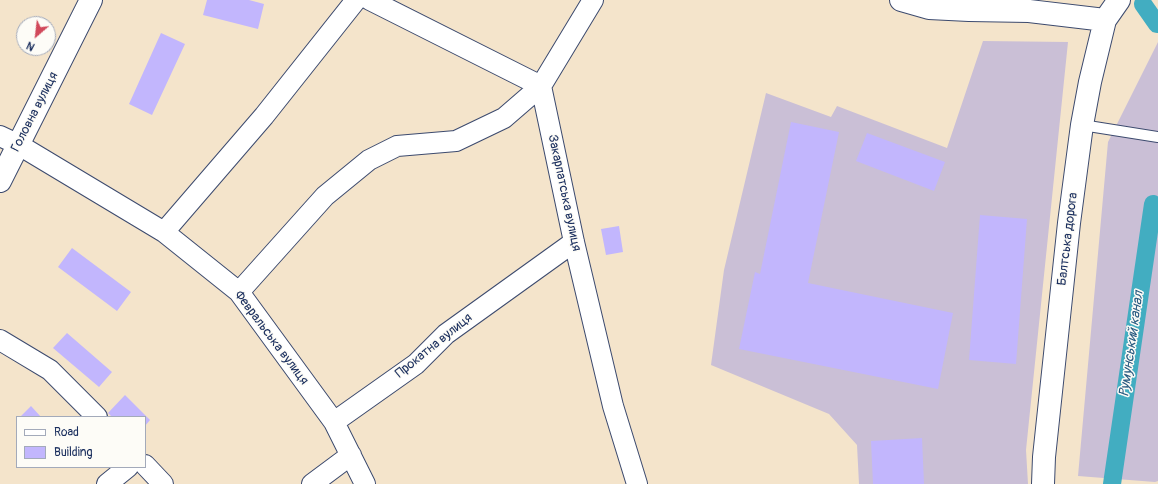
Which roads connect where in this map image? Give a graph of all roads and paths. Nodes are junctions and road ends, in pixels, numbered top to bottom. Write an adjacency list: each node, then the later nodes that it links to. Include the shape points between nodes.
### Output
1 (91, 0): 12 (main road, Головна вулиця)
2 (356, 0): 14 (street, via 264,116)
3 (370, 0): 9 (street)
4 (593, 0): 9 (street)
5 (901, 0): 7 (main road, via 929,8 969,10 1029,11)
6 (1119, 0): 8 (main road, Балтська дорога)
7 (1067, 7): 8 (main road)
8 (1105, 20): 10 (main road, Балтська дорога)
9 (541, 86): 15 (street, Закарпатська вулиця); 16 (street, via 504,118 456,141 397,146 369,160 326,196)
10 (1082, 125): 11 (lane); 28 (main road, Балтська дорога, via 1068,230)
11 (1158, 137)
12 (10, 140): 13 (main road, Головна вулиця); 14 (street, Февральська вулиця)
13 (0, 181)
14 (164, 232): 16 (street, Февральська вулиця)
15 (574, 242): 19 (street, Прокатна вулиця, via 446,334 416,364); 27 (street, Закарпатська вулиця, via 613,406)
16 (239, 292): 19 (street, Февральська вулиця)
17 (0, 340): 18 (street, via 50,370)
18 (96, 416)
19 (334, 422): 20 (street, Февральська вулиця)
20 (351, 455): 25 (street); 26 (street, Февральська вулиця)
21 (146, 466): 24 (street)
22 (127, 468): 23 (street)
23 (107, 484)
24 (163, 484)
25 (312, 484)
26 (365, 484)
27 (637, 484)
28 (1043, 484)

